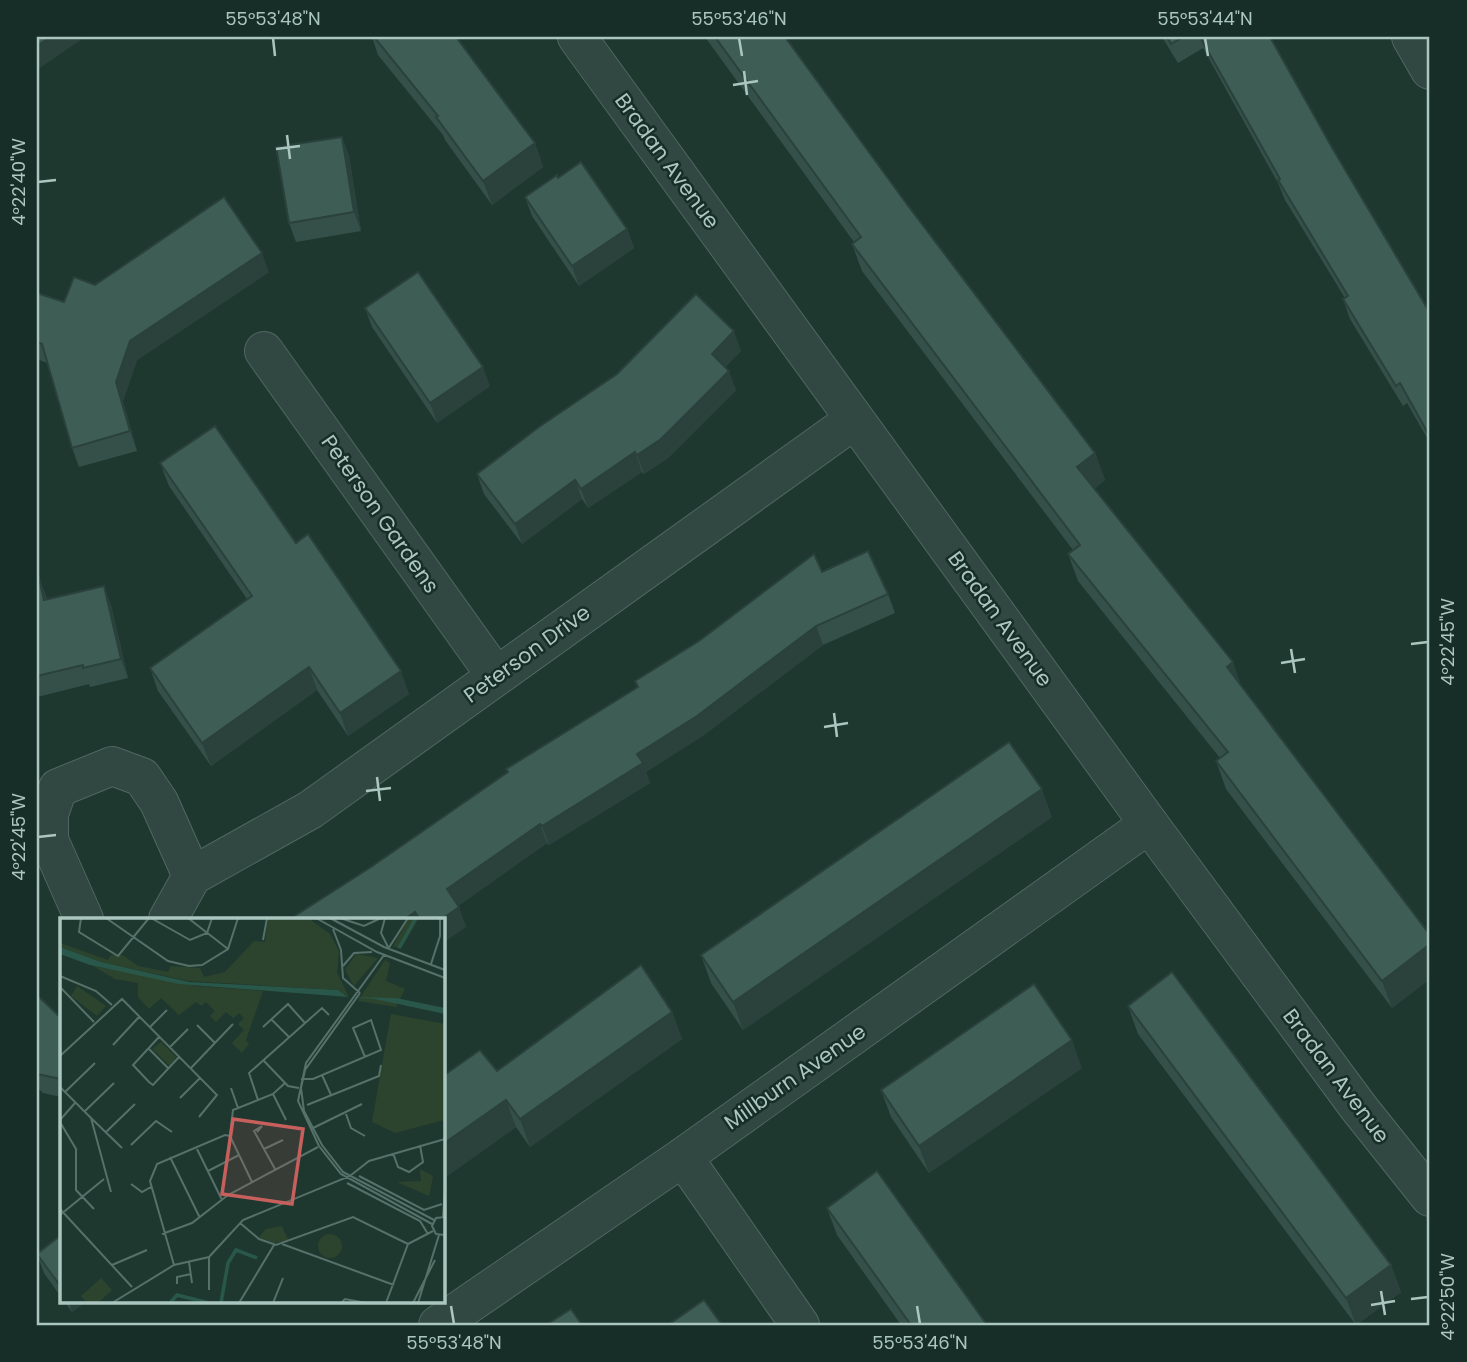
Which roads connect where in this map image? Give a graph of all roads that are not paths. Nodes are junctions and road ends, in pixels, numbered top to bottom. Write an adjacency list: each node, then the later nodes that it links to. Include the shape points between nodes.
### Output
1 (577, 37): 5 (street, Bradan Avenue)
2 (1411, 37): 3 (street)
3 (1430, 69)
4 (264, 351): 6 (street, Peterson Gardens)
5 (854, 420): 6 (street, Peterson Drive); 7 (street, Bradan Avenue)
6 (496, 676): 8 (street, Peterson Drive, via 310,810)
7 (1149, 824): 11 (street, Millburn Avenue); 12 (street, Bradan Avenue, via 1359,1108)
8 (192, 876): 9 (street, via 159,802 142,777 112,766 58,788 50,814 49,840); 10 (street)
9 (84, 918)
10 (169, 918)
11 (682, 1157): 13 (street, Millburn Avenue); 14 (street)
12 (1430, 1196)
13 (438, 1325)
14 (800, 1325)

